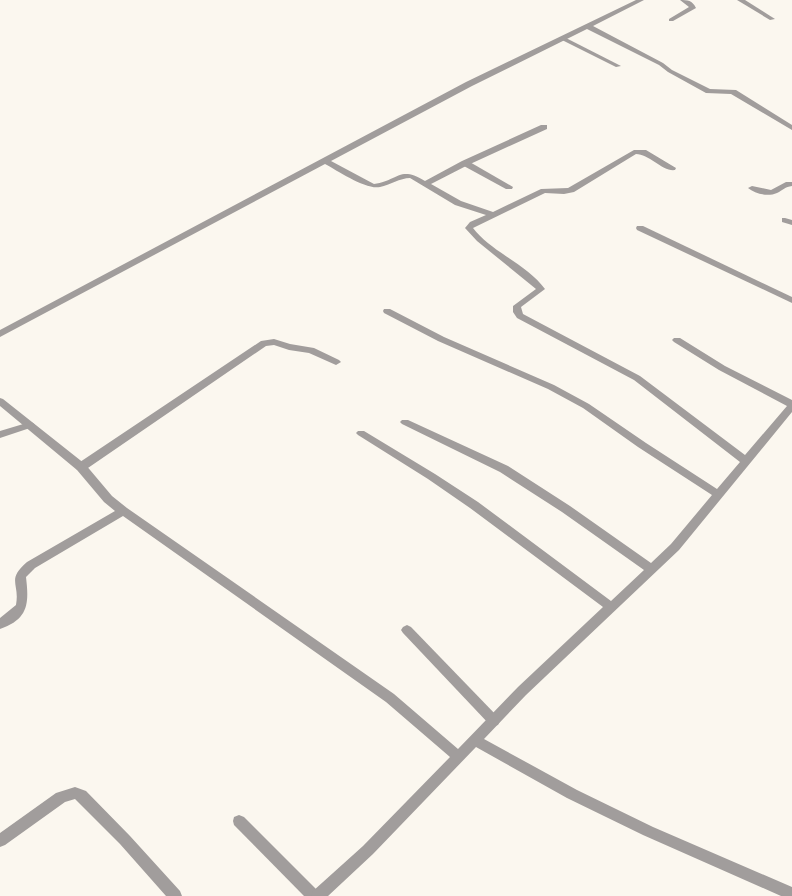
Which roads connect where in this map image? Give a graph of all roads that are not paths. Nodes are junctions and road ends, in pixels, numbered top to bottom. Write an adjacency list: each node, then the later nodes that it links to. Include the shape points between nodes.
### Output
1 (641, 0): 6 (street)
2 (683, 0): 5 (street, via 693,8)
3 (740, 0): 4 (street)
4 (772, 19)
5 (671, 20)
6 (587, 26): 7 (street); 10 (street, via 709,91 733,92)
7 (562, 38): 8 (street); 11 (street, via 469,84)
8 (618, 66)
9 (544, 127): 12 (street)
10 (792, 128)
11 (326, 161): 14 (street, via 373,186 407,176 412,176); 22 (street)
12 (465, 163): 14 (street); 16 (street)
13 (672, 168): 18 (street, via 643,152 634,152 571,190 544,191)
14 (425, 184): 18 (street, via 458,203)
15 (792, 184): 17 (street, via 768,194)
16 (509, 187)
17 (752, 188)
18 (492, 214): 31 (street, via 472,224 470,231 541,289 517,306 520,316 637,378)
19 (640, 228): 20 (street)
20 (792, 300)
21 (387, 311): 33 (street, via 441,339 551,387 586,406)
22 (0, 334)
23 (676, 340): 26 (street)
24 (336, 362): 32 (street, via 311,350 274,342 264,343)
25 (0, 401): 28 (street)
26 (792, 405): 31 (street)
27 (405, 422): 35 (street, via 511,473)
28 (30, 425): 30 (street); 32 (street)
29 (361, 433): 36 (street, via 500,523)
30 (0, 435)
31 (746, 462): 33 (street)
32 (80, 468): 34 (street, via 108,499)
33 (719, 495): 35 (street, via 675,547)
34 (123, 511): 37 (street, via 23,572 20,577 23,604); 41 (street, via 390,698)
35 (651, 569): 36 (street)
36 (611, 607): 39 (street)
37 (0, 624)
38 (407, 630): 39 (street)
39 (494, 721): 40 (street)
40 (475, 740): 41 (street); 44 (street, via 572,794 648,831)
41 (458, 757): 47 (street, via 368,850)
42 (239, 821): 46 (street)
43 (0, 841): 45 (street, via 61,797 75,793 82,795)
44 (792, 894)
45 (175, 896)
46 (313, 896)
47 (318, 896)

